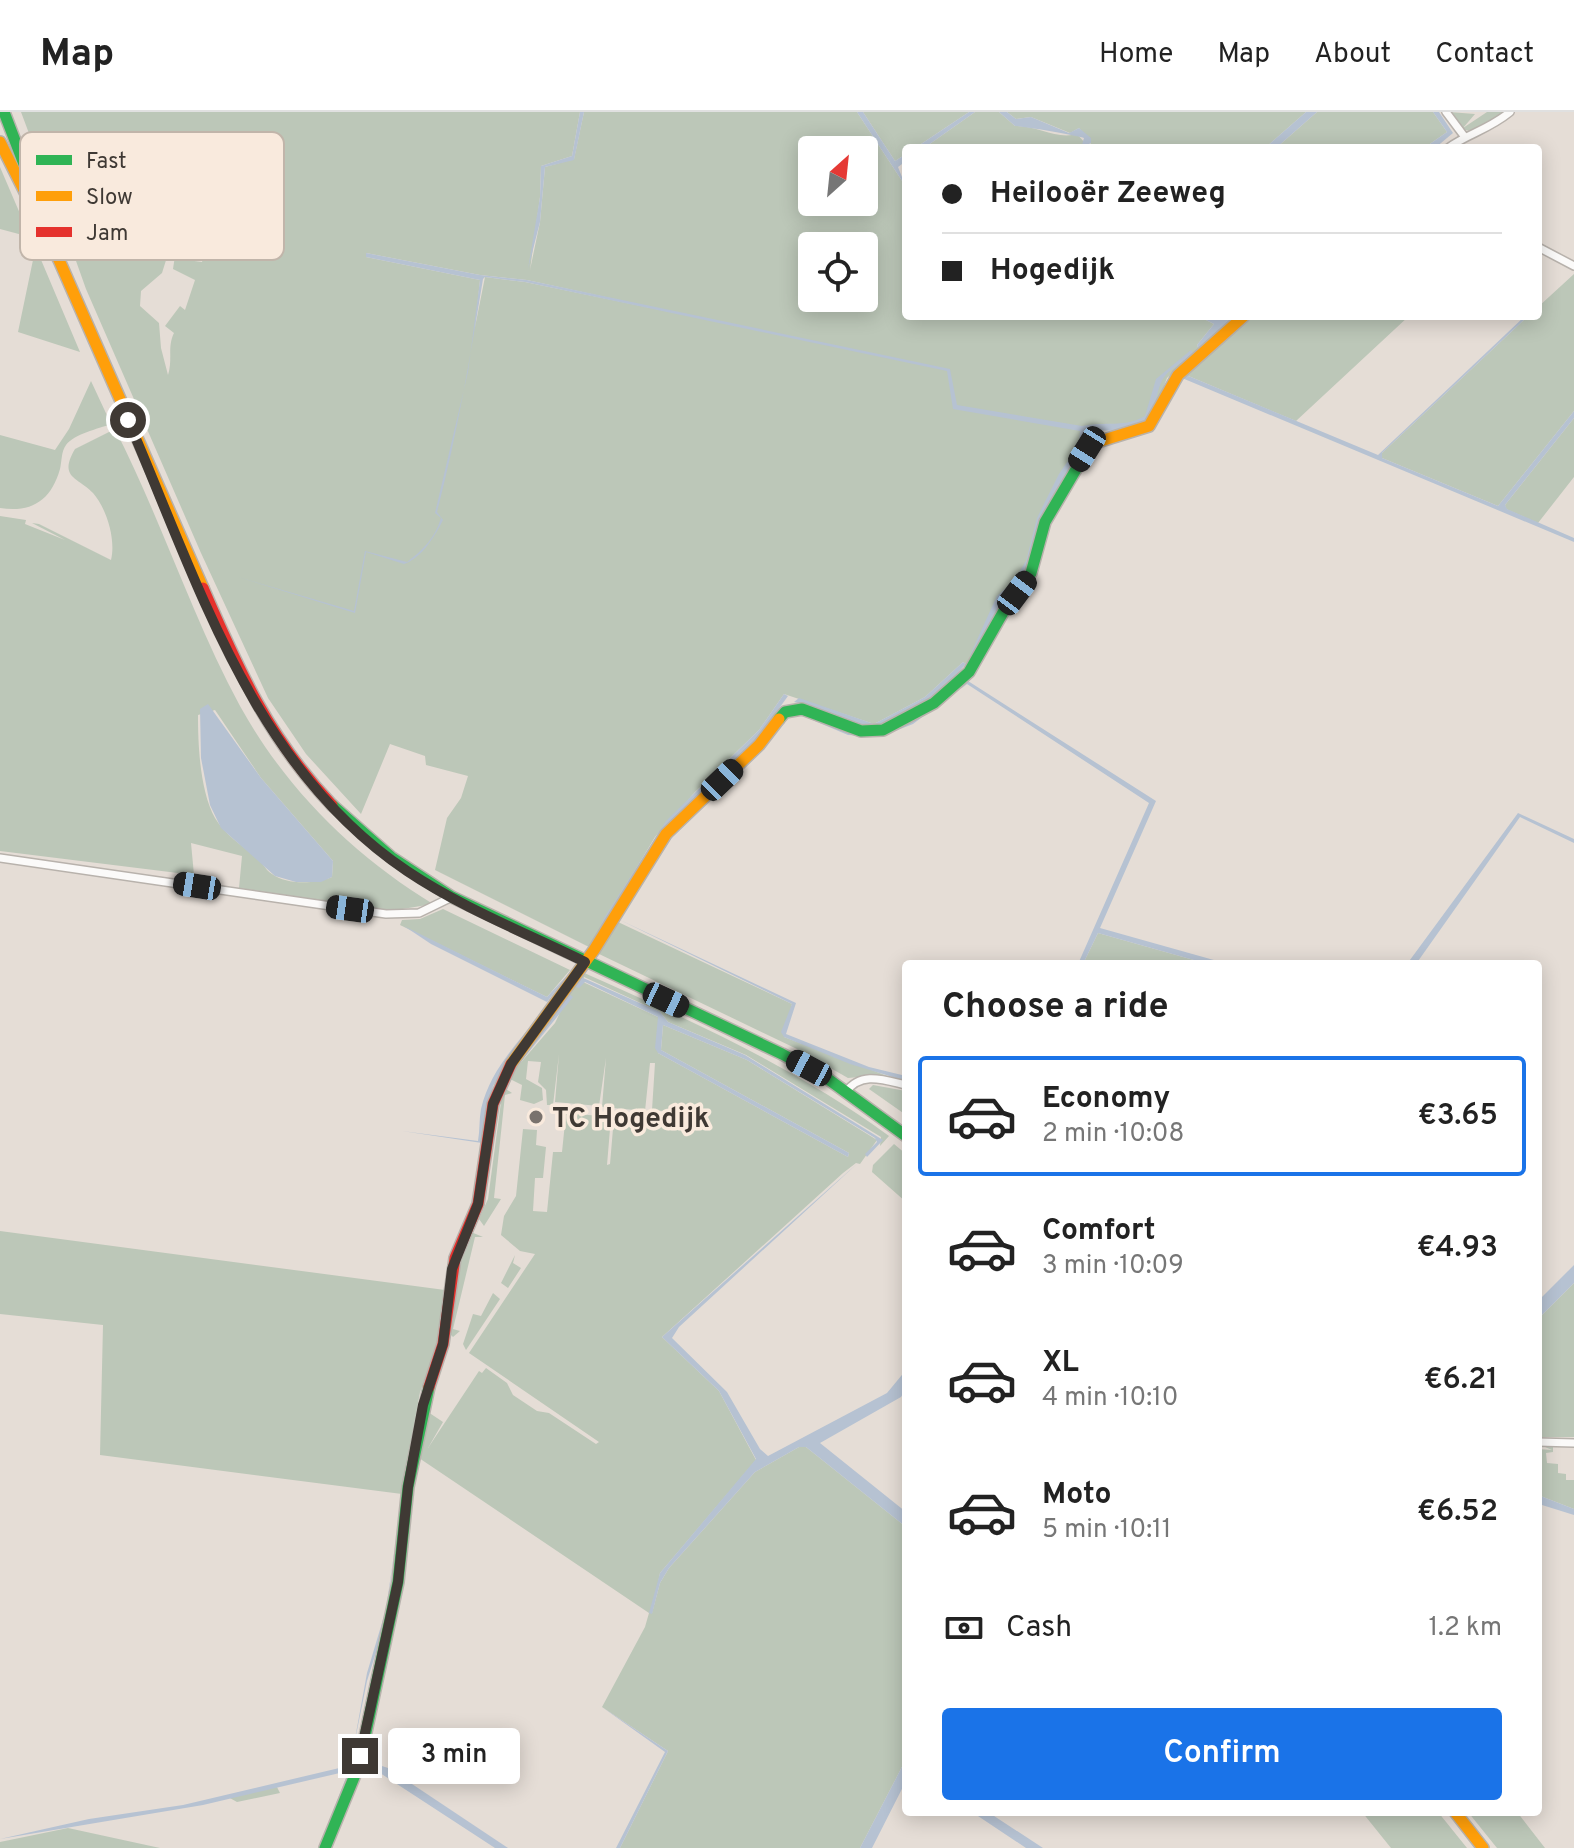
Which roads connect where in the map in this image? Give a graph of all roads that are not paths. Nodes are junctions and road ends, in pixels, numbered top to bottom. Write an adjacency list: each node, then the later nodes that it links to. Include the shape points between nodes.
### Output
1 (4, 112): 7 (street)
2 (1446, 112): 4 (street)
3 (1510, 112): 4 (street, via 1489,129)
4 (1464, 136): 6 (street)
5 (0, 142): 8 (street)
6 (1453, 144)
7 (20, 155)
8 (20, 182)
9 (1542, 249): 11 (street)
10 (59, 260): 14 (street, via 259,714 297,768 347,820 407,871)
11 (1574, 266)
12 (1240, 320): 15 (street, via 1174,379 1149,426 1090,445 1045,522 1031,573 969,672 934,703 883,730 853,729 802,709 785,712 759,745 666,834)
13 (0, 858): 14 (street, via 386,914 419,913)
14 (452, 897): 15 (street)
15 (585, 962): 17 (street, via 782,1054); 22 (street, via 511,1064 493,1104 478,1204 452,1269 443,1344 423,1405 398,1582 366,1732 357,1770)
16 (902, 1084): 17 (street, via 863,1079)
17 (846, 1092): 18 (street)
18 (902, 1133)
19 (1542, 1442): 20 (street)
20 (1574, 1443)
21 (1458, 1816): 23 (street)
22 (325, 1848)
23 (1483, 1848)

